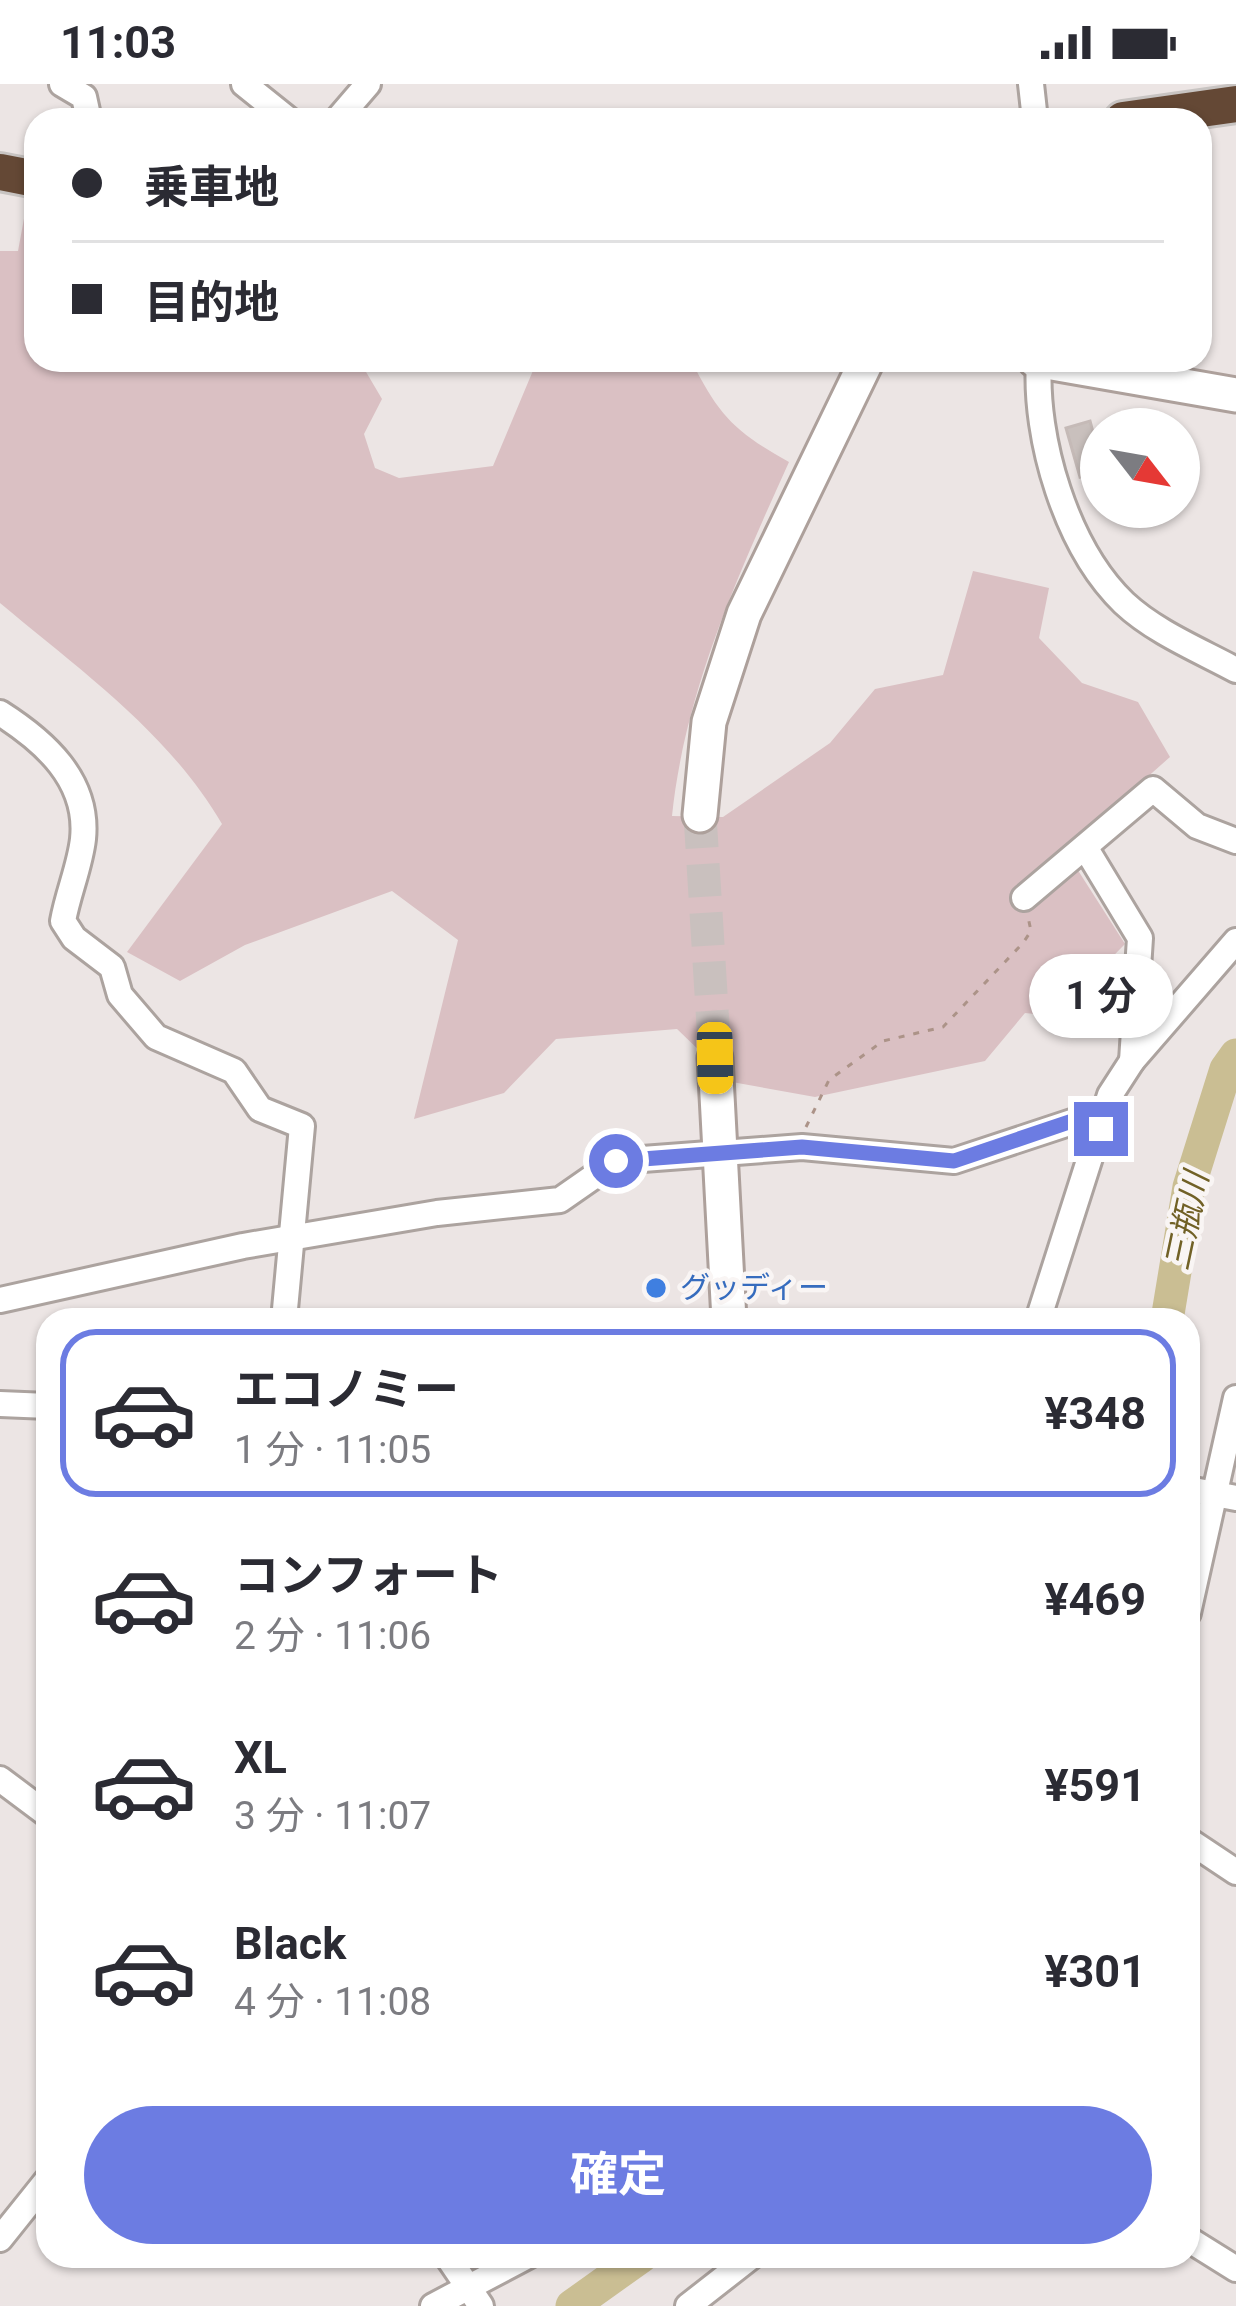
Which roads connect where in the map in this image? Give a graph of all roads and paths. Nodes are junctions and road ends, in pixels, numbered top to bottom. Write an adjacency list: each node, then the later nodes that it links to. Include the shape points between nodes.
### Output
1 (62, 84): 4 (street)
2 (244, 84): 5 (street)
3 (368, 84): 6 (street)
4 (86, 108)
5 (274, 108)
6 (347, 108)
7 (861, 372): 13 (street, via 745,614 709,722)
8 (1037, 372): 11 (street, via 1037,400 1073,526 1104,578 1156,627)
9 (1105, 372): 10 (street)
10 (1236, 395)
11 (1236, 670)
12 (0, 713): 23 (street, via 64,766 78,803 83,837 63,921 74,938 112,967 120,995 156,1037 235,1072 260,1109 302,1126)
13 (700, 815)
14 (1236, 841): 15 (street, via 1197,826 1153,789)
15 (1085, 847): 16 (street); 19 (street, via 1140,938)
16 (1024, 898): 21 (path, via 1031,932 1024,943 943,1027 884,1041 829,1080)
17 (1236, 941): 19 (street)
18 (715, 1058): 22 (street)
19 (1132, 1061): 20 (street)
20 (1101, 1129): 21 (street, via 1075,1120 954,1161); 27 (street)
21 (802, 1147): 22 (street)
22 (717, 1149): 23 (street, via 616,1161 560,1200); 26 (street)
23 (290, 1240): 24 (street); 25 (street)
24 (0, 1300)
25 (285, 1308)
26 (728, 1308)
27 (1042, 1308)
28 (1236, 1398): 31 (street)
29 (0, 1404): 30 (street)
30 (36, 1406)
31 (1226, 1496): 32 (street)
32 (1200, 1576)
33 (0, 1779): 34 (street)
34 (36, 1806)
35 (1200, 1848): 36 (street)
36 (1236, 1872)
37 (36, 2194): 38 (street)
38 (0, 2239)
39 (1200, 2246): 43 (street)
40 (455, 2268): 44 (street)
41 (513, 2268): 44 (street)
42 (737, 2268): 46 (street)
43 (1236, 2269)
44 (475, 2298): 45 (street)
45 (433, 2306)
46 (688, 2306)

